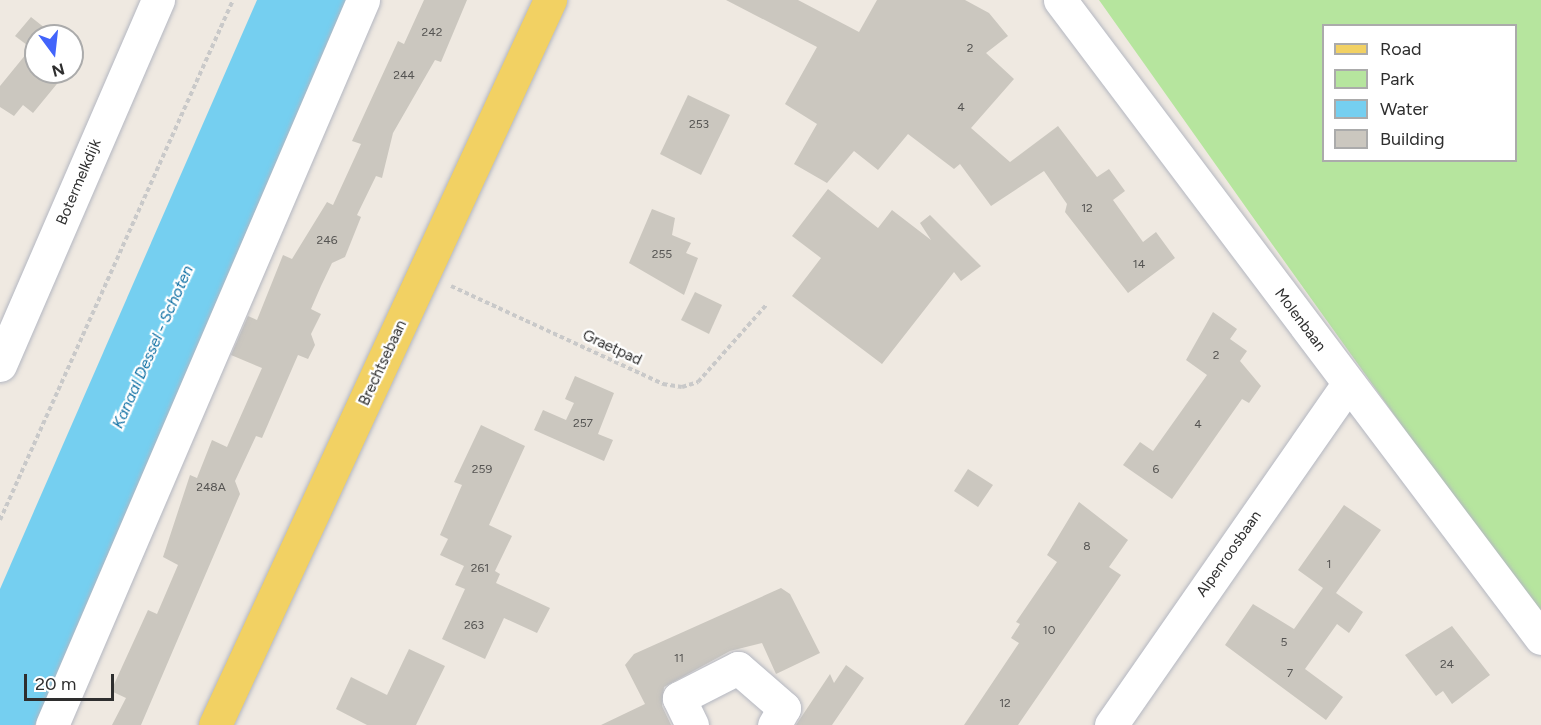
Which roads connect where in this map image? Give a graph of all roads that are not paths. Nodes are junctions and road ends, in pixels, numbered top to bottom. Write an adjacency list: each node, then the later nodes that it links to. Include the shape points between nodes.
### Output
1 (159, 0): 5 (street, Botermelkdijk)
2 (363, 0): 8 (street)
3 (550, 0): 9 (main road, Brechtsebaan)
4 (1060, 0): 6 (street, Molenbaan)
5 (0, 365)
6 (1348, 384): 7 (street, Molenbaan); 12 (street, Alpenroosbaan)
7 (1541, 638)
8 (52, 725)
9 (216, 725)
10 (692, 725): 11 (street, via 679,698 738,668 784,708)
11 (774, 725)
12 (1111, 725)

